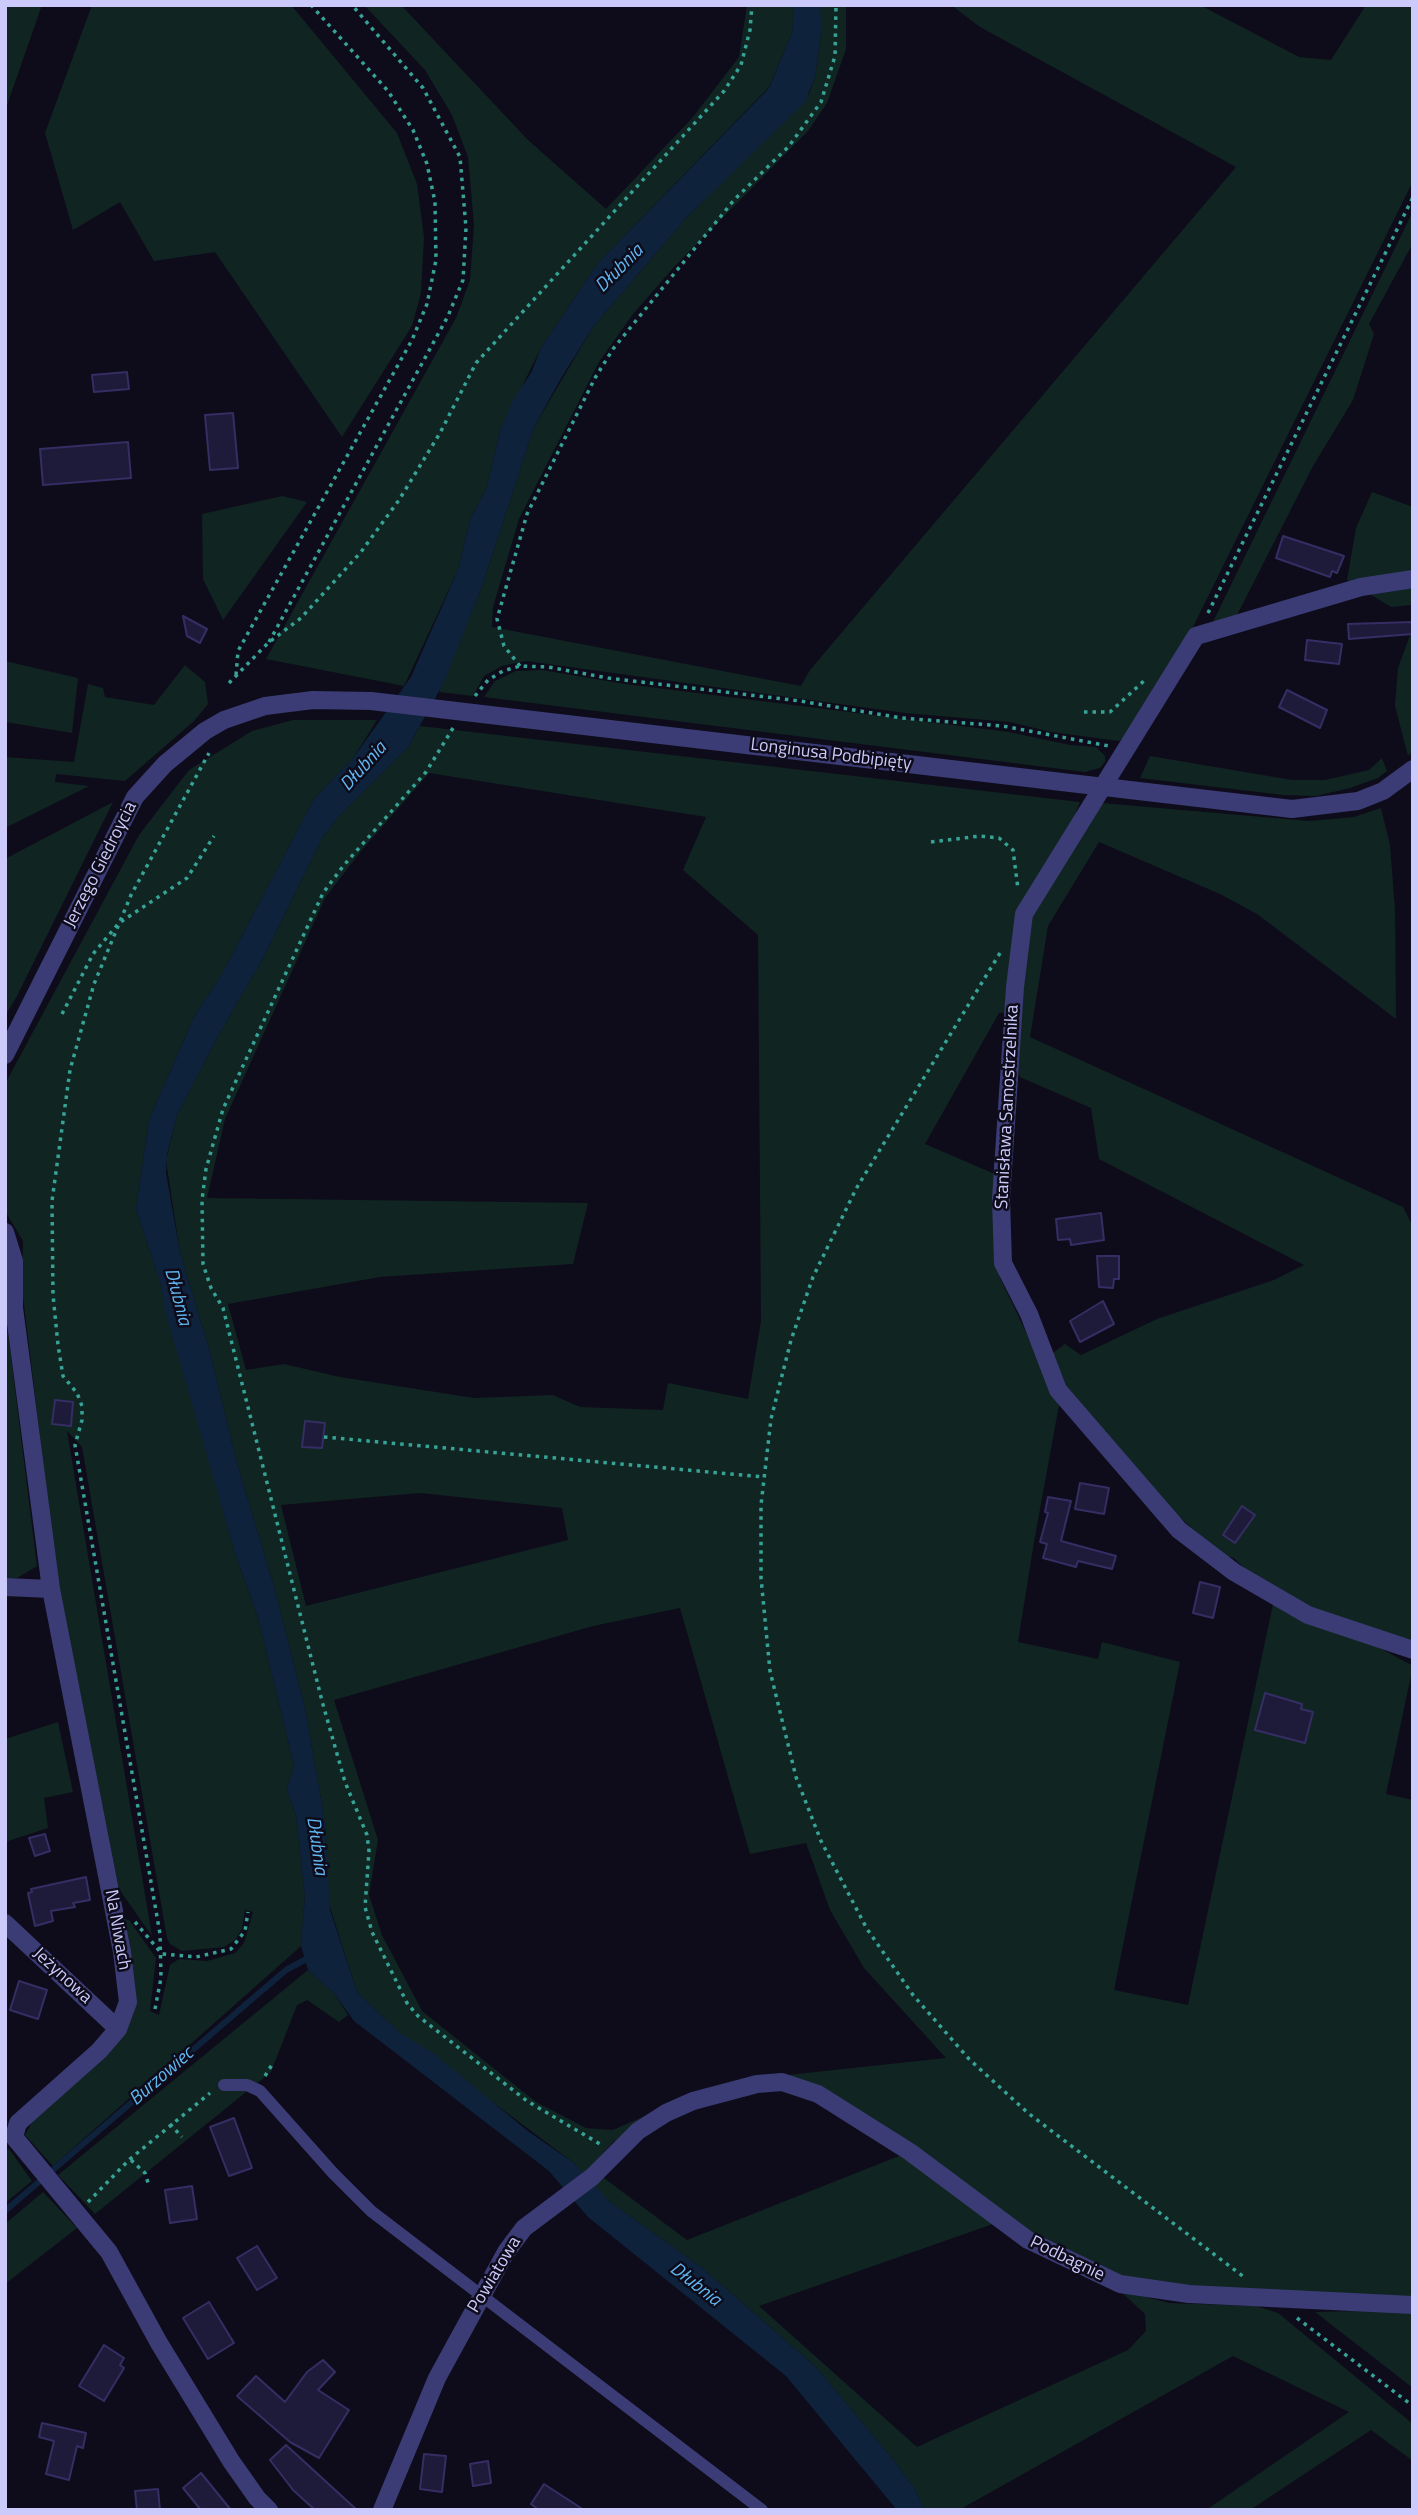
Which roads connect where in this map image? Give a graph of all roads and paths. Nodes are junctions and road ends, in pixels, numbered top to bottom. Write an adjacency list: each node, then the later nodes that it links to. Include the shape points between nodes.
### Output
1 (311, 5): 10 (path, via 388,90 413,130 435,202 436,260 427,304 412,340 237,651)
2 (352, 5): 8 (path, via 423,88 460,156 466,228 463,280 449,316)
3 (752, 5): 8 (path, via 741,65 724,91 476,363 413,477 361,552 301,618)
4 (836, 5): 9 (path, via 833,67 817,109 789,146 734,200 613,349 527,514 497,619 504,646)
5 (1413, 197): 7 (path)
6 (1413, 579): 7 (street, via 1361,587)
7 (1196, 636): 18 (street, Stanisława Samostrzelnika)
8 (268, 643): 10 (path)
9 (520, 666): 13 (path, via 488,680); 18 (path, via 902,718 1003,726 1089,740)
10 (236, 676): 12 (path)
11 (1147, 678): 14 (path, via 1110,712)
12 (229, 683)
13 (477, 693)
14 (1084, 712)
15 (241, 713): 20 (street, Longinusa Podbipięty, via 296,701 371,701); 27 (street, Jerzego Giedroycia, via 189,743 135,797)
16 (443, 743): 45 (path, via 426,772 323,893 223,1109 203,1189 203,1264 223,1308 322,1700 345,1782 367,1835 365,1907 373,1932 407,2003 418,2016 527,2101)
17 (211, 749): 24 (path)
18 (1122, 752): 20 (street, Stanisława Samostrzelnika)
19 (1413, 769): 20 (street, Longinusa Podbipięty, via 1383,791 1358,801 1310,809)
20 (1102, 787): 23 (street, Stanisława Samostrzelnika)
21 (214, 836): 24 (path, via 187,878)
22 (931, 842): 23 (path, via 990,836 1007,843 1016,859)
23 (1024, 914): 33 (street, Stanisława Samostrzelnika, via 1002,1187 1003,1263 1029,1314 1058,1390 1179,1530 1234,1573 1308,1615)
24 (119, 923): 26 (path, via 93,954); 37 (path, via 80,1028 62,1113 52,1201 52,1295 64,1376 82,1406 75,1445)
25 (1003, 949): 30 (path, via 867,1169 825,1249 782,1369)
26 (62, 1014)
27 (5, 1055)
28 (5, 1232): 32 (street, Na Niwach, via 14,1261 14,1308)
29 (324, 1437): 30 (path)
30 (764, 1477): 50 (path, via 763,1613 782,1727 816,1828 867,1929 928,2013 994,2083)
31 (5, 1587): 32 (street)
32 (51, 1589): 34 (street, Na Niwach)
33 (1413, 1650)
34 (111, 1897): 37 (path); 39 (street, Na Niwach, via 127,1986 127,2010)
35 (248, 1912): 37 (path, via 245,1931 231,1949 196,1957)
36 (5, 1923): 39 (street, Jeżynowa)
37 (162, 1954): 38 (path)
38 (155, 2009)
39 (118, 2029): 44 (street, Na Niwach, via 18,2123)
40 (767, 2082): 45 (street, Powiatowa, via 682,2105 638,2131); 50 (street, Podbagnie, via 793,2084 833,2102 910,2152 1028,2240 1094,2274 1161,2292)
41 (224, 2085): 42 (path); 49 (lane, via 241,2084 260,2091 360,2201)
42 (170, 2124): 43 (path); 46 (path)
43 (181, 2137)
44 (12, 2142): 48 (street, Na Niwach)
45 (613, 2153): 49 (street, Powiatowa, via 592,2177 559,2199 515,2239)
46 (130, 2159): 47 (path, via 145,2173); 48 (path)
47 (149, 2186)
48 (78, 2209): 53 (street, Na Niwach, via 109,2252 235,2468)
49 (481, 2297): 54 (street, Powiatowa, via 424,2405); 55 (lane)
50 (1270, 2297): 51 (street, Podbagnie); 52 (path)
51 (1413, 2305)
52 (1413, 2406)
53 (269, 2510)
54 (382, 2510)
55 (761, 2510)

